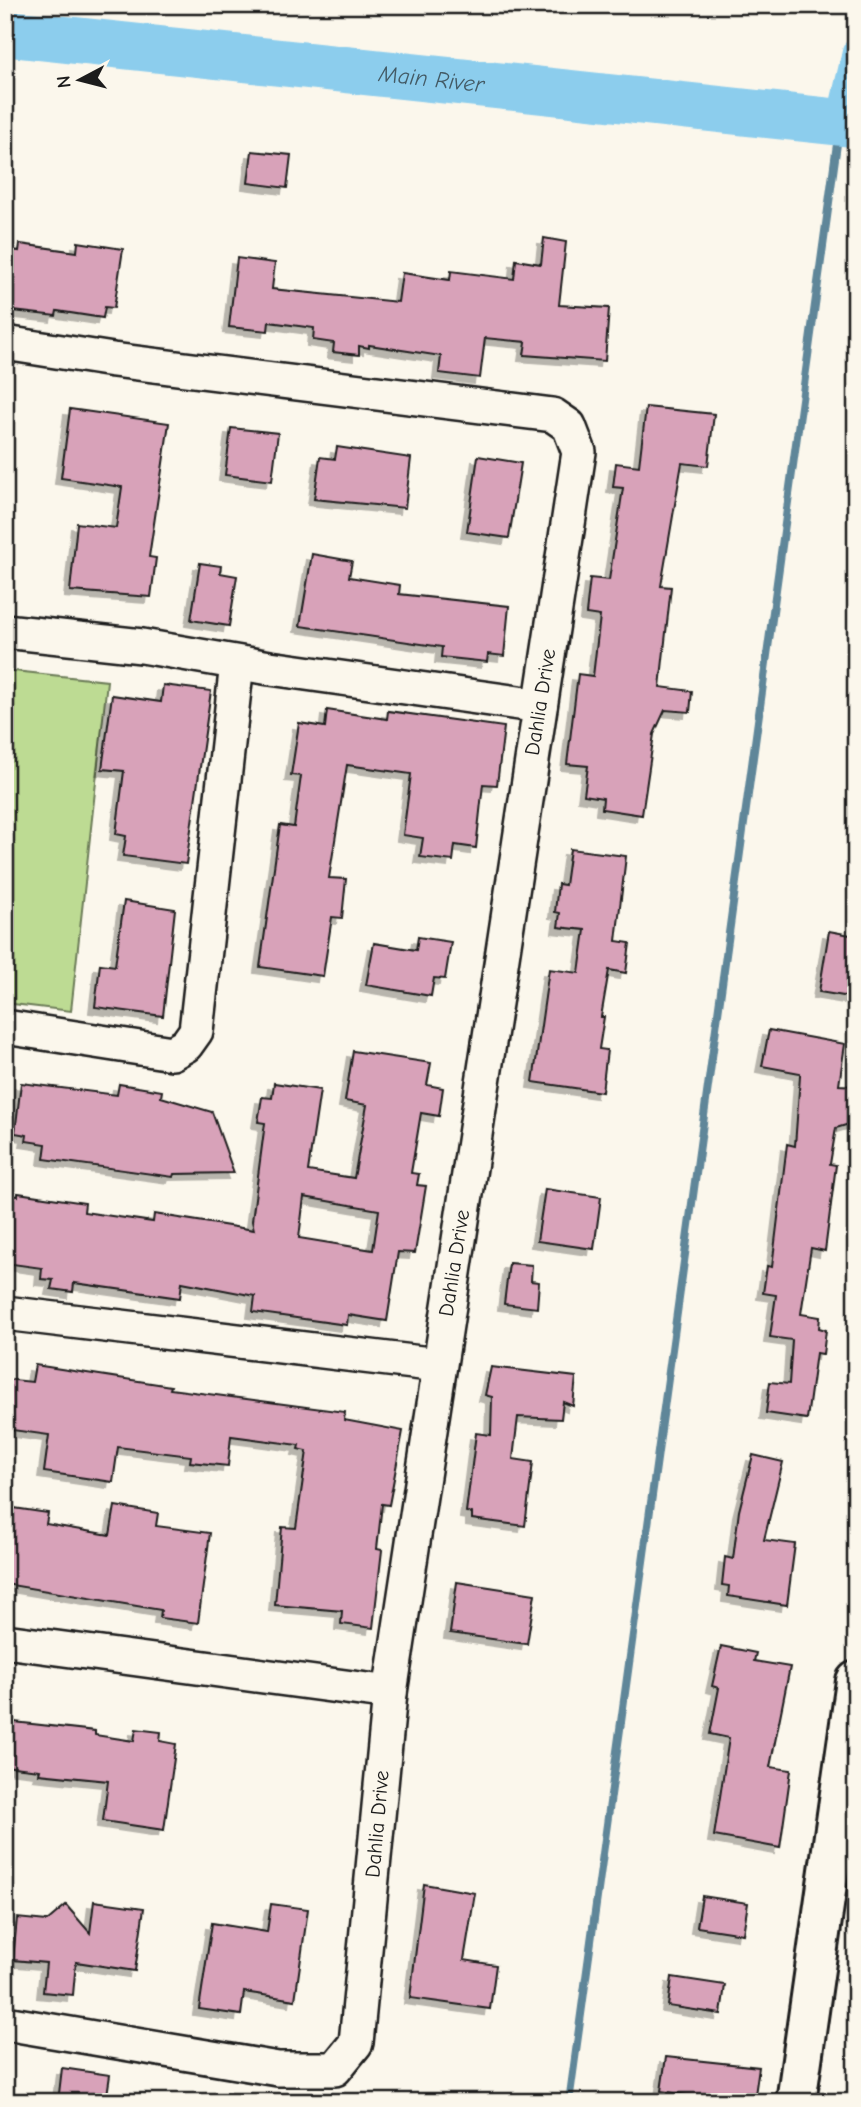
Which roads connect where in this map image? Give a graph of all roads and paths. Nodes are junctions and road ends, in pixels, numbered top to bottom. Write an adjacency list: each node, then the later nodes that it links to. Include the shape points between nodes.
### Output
1 (5, 343): 4 (street, Dahlia Drive, via 553,415 569,426 579,452)
2 (5, 631): 3 (street, via 142,646)
3 (237, 663): 4 (street); 5 (street, via 196,1031 186,1045 172,1053)
4 (540, 706): 7 (street, Dahlia Drive)
5 (5, 1027)
6 (5, 1312): 7 (street)
7 (438, 1365): 10 (street, Dahlia Drive)
8 (5, 1641): 10 (street)
9 (856, 1681): 12 (main road)
10 (390, 1693): 11 (street, Dahlia Drive, via 356,2043 335,2069 278,2068)
11 (5, 2023)
12 (796, 2102)

